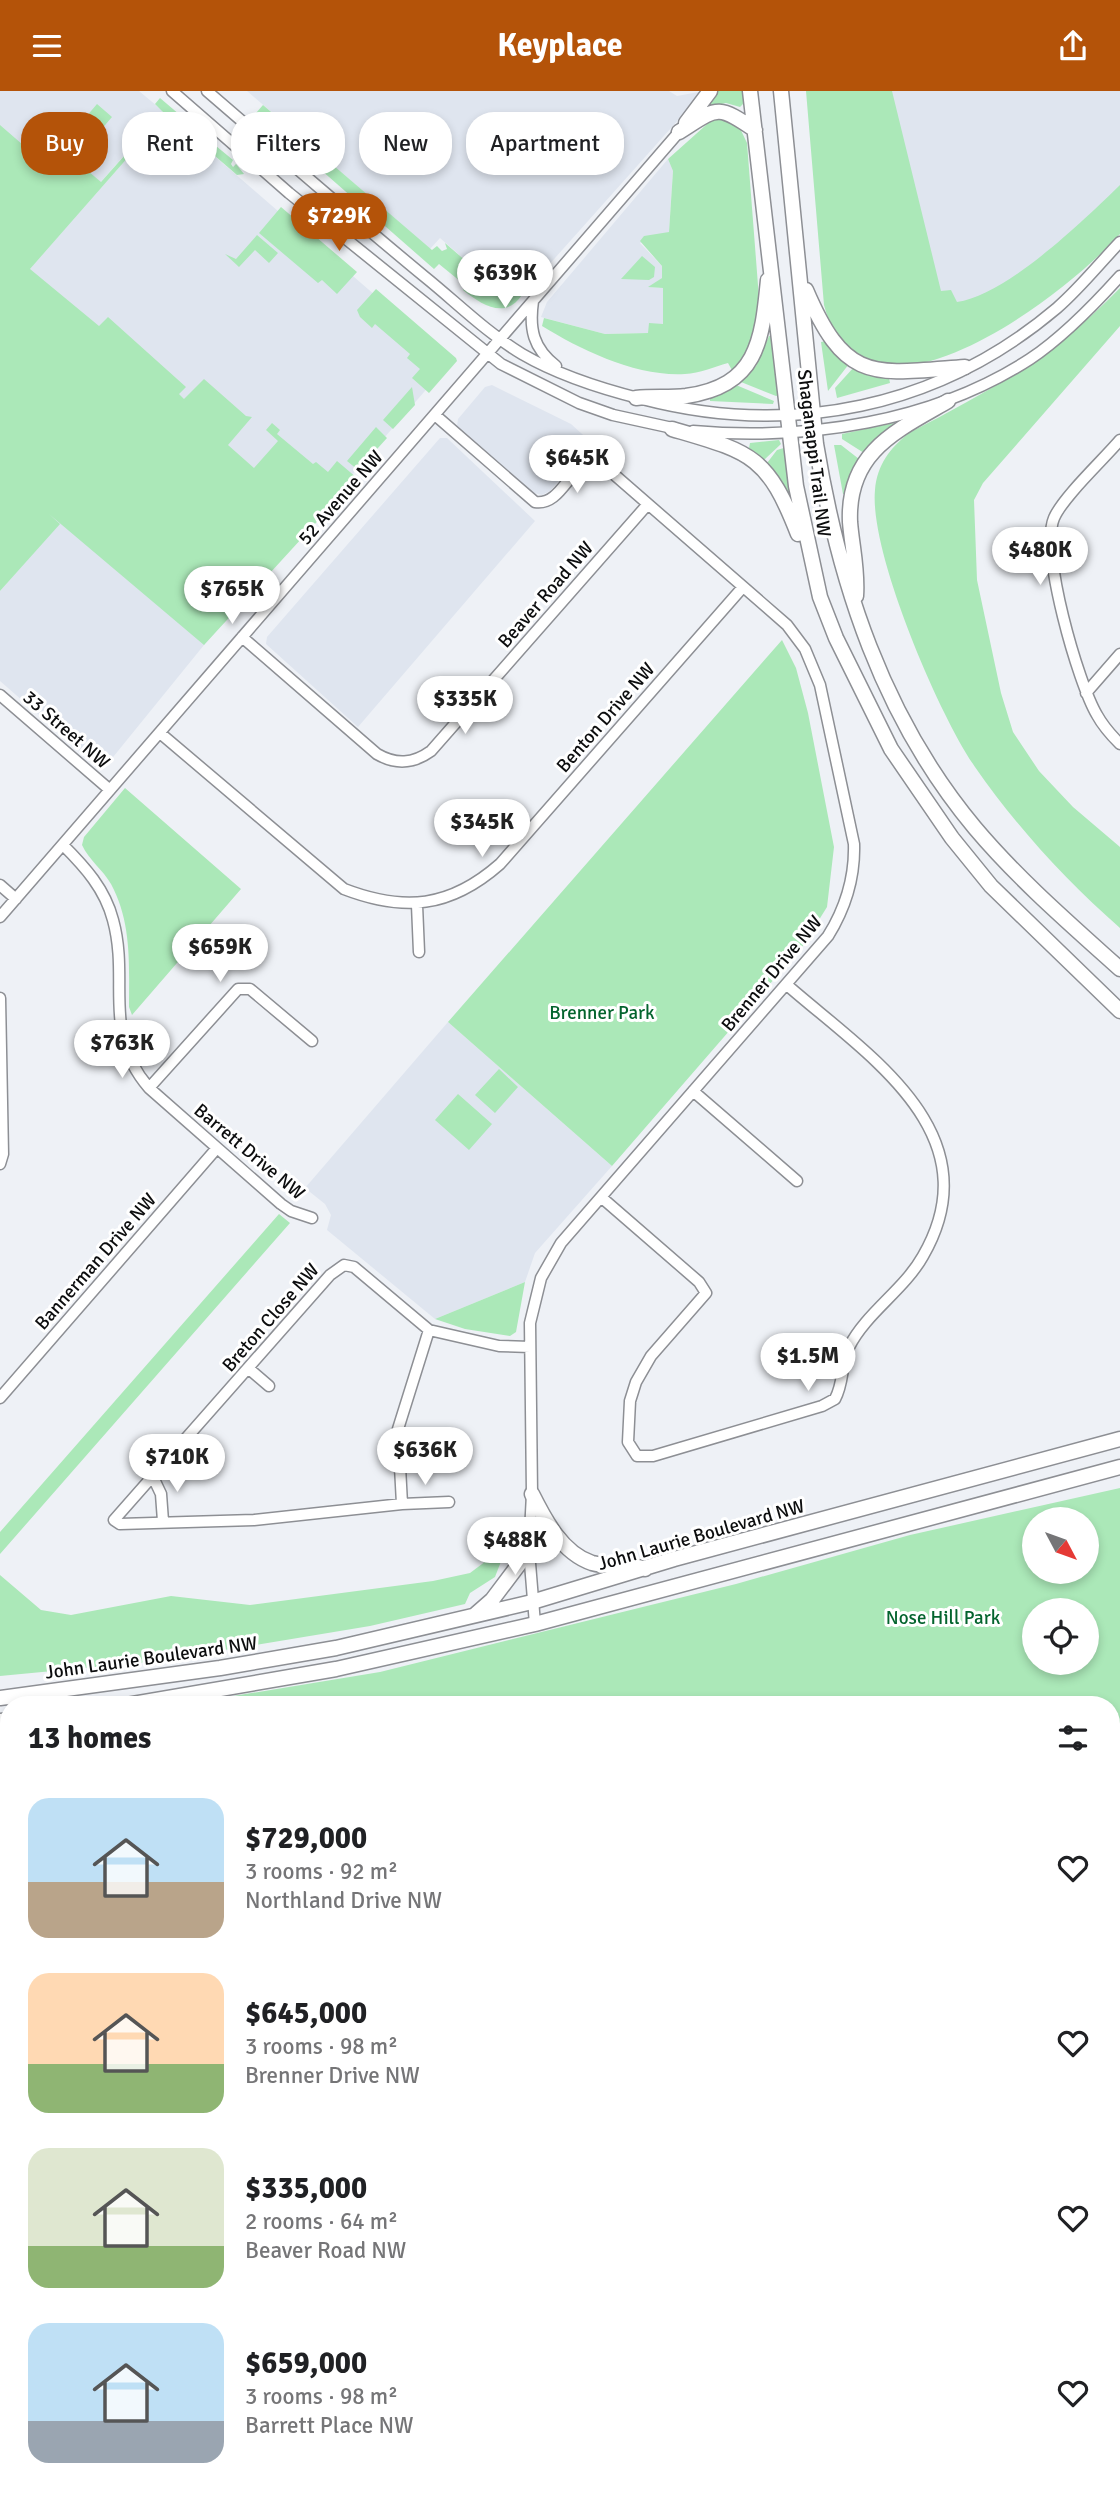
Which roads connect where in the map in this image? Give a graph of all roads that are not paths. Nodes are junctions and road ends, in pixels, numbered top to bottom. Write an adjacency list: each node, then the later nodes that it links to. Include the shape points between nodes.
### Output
1 (172, 91): 14 (street)
2 (207, 91): 13 (street)
3 (710, 91): 7 (main road)
4 (750, 91): 6 (main road, Shaganappi Trail NW)
5 (780, 91): 11 (main road, Shaganappi Trail NW)
6 (755, 130): 7 (main road, via 725,111 711,112); 9 (main road, Shaganappi Trail NW)
7 (679, 132): 12 (street, 52 Avenue NW)
8 (1120, 242): 15 (street, via 1055,309)
9 (771, 251): 17 (main road, via 762,336 742,372 705,392); 21 (main road, Shaganappi Trail NW)
10 (1120, 276): 18 (street, via 1032,357)
11 (801, 278): 15 (main road, via 830,340 855,363 885,373); 19 (main road, Shaganappi Trail NW)
12 (533, 301): 13 (street, 52 Avenue NW); 16 (street, via 534,339)
13 (500, 339): 14 (street, 52 Avenue NW); 16 (street)
14 (487, 355): 20 (street, 52 Avenue NW); 22 (street, via 579,403)
15 (965, 367): 19 (street, via 923,388 869,406)
16 (566, 374): 17 (street)
17 (636, 398): 21 (street, via 697,412)
18 (948, 401): 23 (street); 29 (main road, via 880,444 853,485 850,524 858,570)
19 (812, 414): 21 (street); 23 (main road, Shaganappi Trail NW)
20 (435, 415): 26 (street, Brenner Drive NW, via 535,502 553,498 580,468 593,461); 30 (street, 52 Avenue NW)
21 (790, 415): 24 (main road, Shaganappi Trail NW)
22 (672, 429): 24 (street); 27 (main road, via 735,447 762,467 782,493)
23 (813, 430): 24 (street); 29 (main road, Shaganappi Trail NW)
24 (791, 431): 27 (main road, Shaganappi Trail NW, via 798,499)
25 (1120, 440): 32 (street, via 1058,511 1052,528 1056,588)
26 (648, 503): 28 (street, Brenner Drive NW); 30 (street, Beaver Road NW, via 431,751 417,760 400,762 377,754)
27 (815, 577): 46 (main road, Shaganappi Trail NW, via 855,682 911,782 991,885)
28 (743, 587): 40 (street, Benton Drive NW, via 499,864 458,893); 44 (street, Brenner Drive NW, via 787,625 813,665 854,844 851,883 842,911)
29 (855, 608): 43 (main road, Shaganappi Trail NW, via 883,682 938,778 1009,865)
30 (242, 637): 34 (street, 52 Avenue NW)
31 (1120, 654): 32 (street)
32 (1086, 693): 35 (street)
33 (0, 695): 36 (street, 33 Street NW)
34 (160, 733): 36 (street, 52 Avenue NW); 40 (street, Benton Drive NW, via 344,889)
35 (1120, 744)
36 (110, 790): 37 (street, 52 Avenue NW)
37 (63, 845): 39 (street, 52 Avenue NW); 48 (street, Barrett Drive NW, via 89,873 109,908 117,943 120,1035 134,1070)
38 (0, 885): 39 (street)
39 (16, 899): 41 (street, 52 Avenue NW)
40 (417, 905): 42 (street)
41 (0, 917)
42 (419, 952)
43 (1120, 969)
44 (788, 985): 49 (street, Brenner Drive NW); 53 (street, via 910,1095 931,1131 942,1170 941,1208 930,1244 912,1273 849,1347 835,1399 653,1456 637,1456 628,1442 629,1401 636,1382 651,1356 706,1293)
45 (0, 998): 51 (street)
46 (1120, 1011)
47 (312, 1041): 48 (street, via 250,989 239,989)
48 (149, 1088): 50 (street, Barrett Drive NW)
49 (694, 1091): 52 (street); 53 (street, Brenner Drive NW)
50 (217, 1148): 54 (street, Barrett Drive NW, via 281,1204); 59 (street, Bannerman Drive NW)
51 (0, 1164)
52 (797, 1181)
53 (601, 1197): 56 (street, Brenner Drive NW, via 561,1243 541,1278 531,1312)
54 (313, 1218)
55 (429, 1330): 56 (street, Breton Close NW, via 499,1346); 57 (street, Breton Close NW, via 354,1267 344,1265); 65 (street, via 398,1429)
56 (530, 1347): 63 (street, Brenner Drive NW)
57 (248, 1368): 58 (street); 62 (street, Breton Close NW)
58 (269, 1386)
59 (0, 1398)
60 (1120, 1439): 68 (main road, John Laurie Boulevard NW)
61 (1120, 1470): 71 (main road)
62 (153, 1477): 66 (street, via 161,1494); 66 (street, Breton Close NW, via 114,1520 120,1524)
63 (532, 1494): 67 (street, Brenner Drive NW); 68 (main road, via 544,1517 575,1554 593,1563 629,1563)
64 (449, 1502): 65 (street, Breton Close NW)
65 (402, 1504): 66 (street, Breton Close NW, via 264,1520)
66 (163, 1521)
67 (529, 1551): 69 (street, Brenner Drive NW); 70 (main road)
68 (645, 1569): 69 (main road, John Laurie Boulevard NW)
69 (532, 1601): 70 (main road, John Laurie Boulevard NW); 71 (street, Brenner Drive NW)
70 (475, 1615): 73 (main road, John Laurie Boulevard NW, via 337,1648)
71 (535, 1624): 75 (main road, via 335,1669)
72 (0, 1692): 73 (main road)
73 (40, 1692): 74 (main road, John Laurie Boulevard NW)
74 (13, 1696)
75 (179, 1696)

